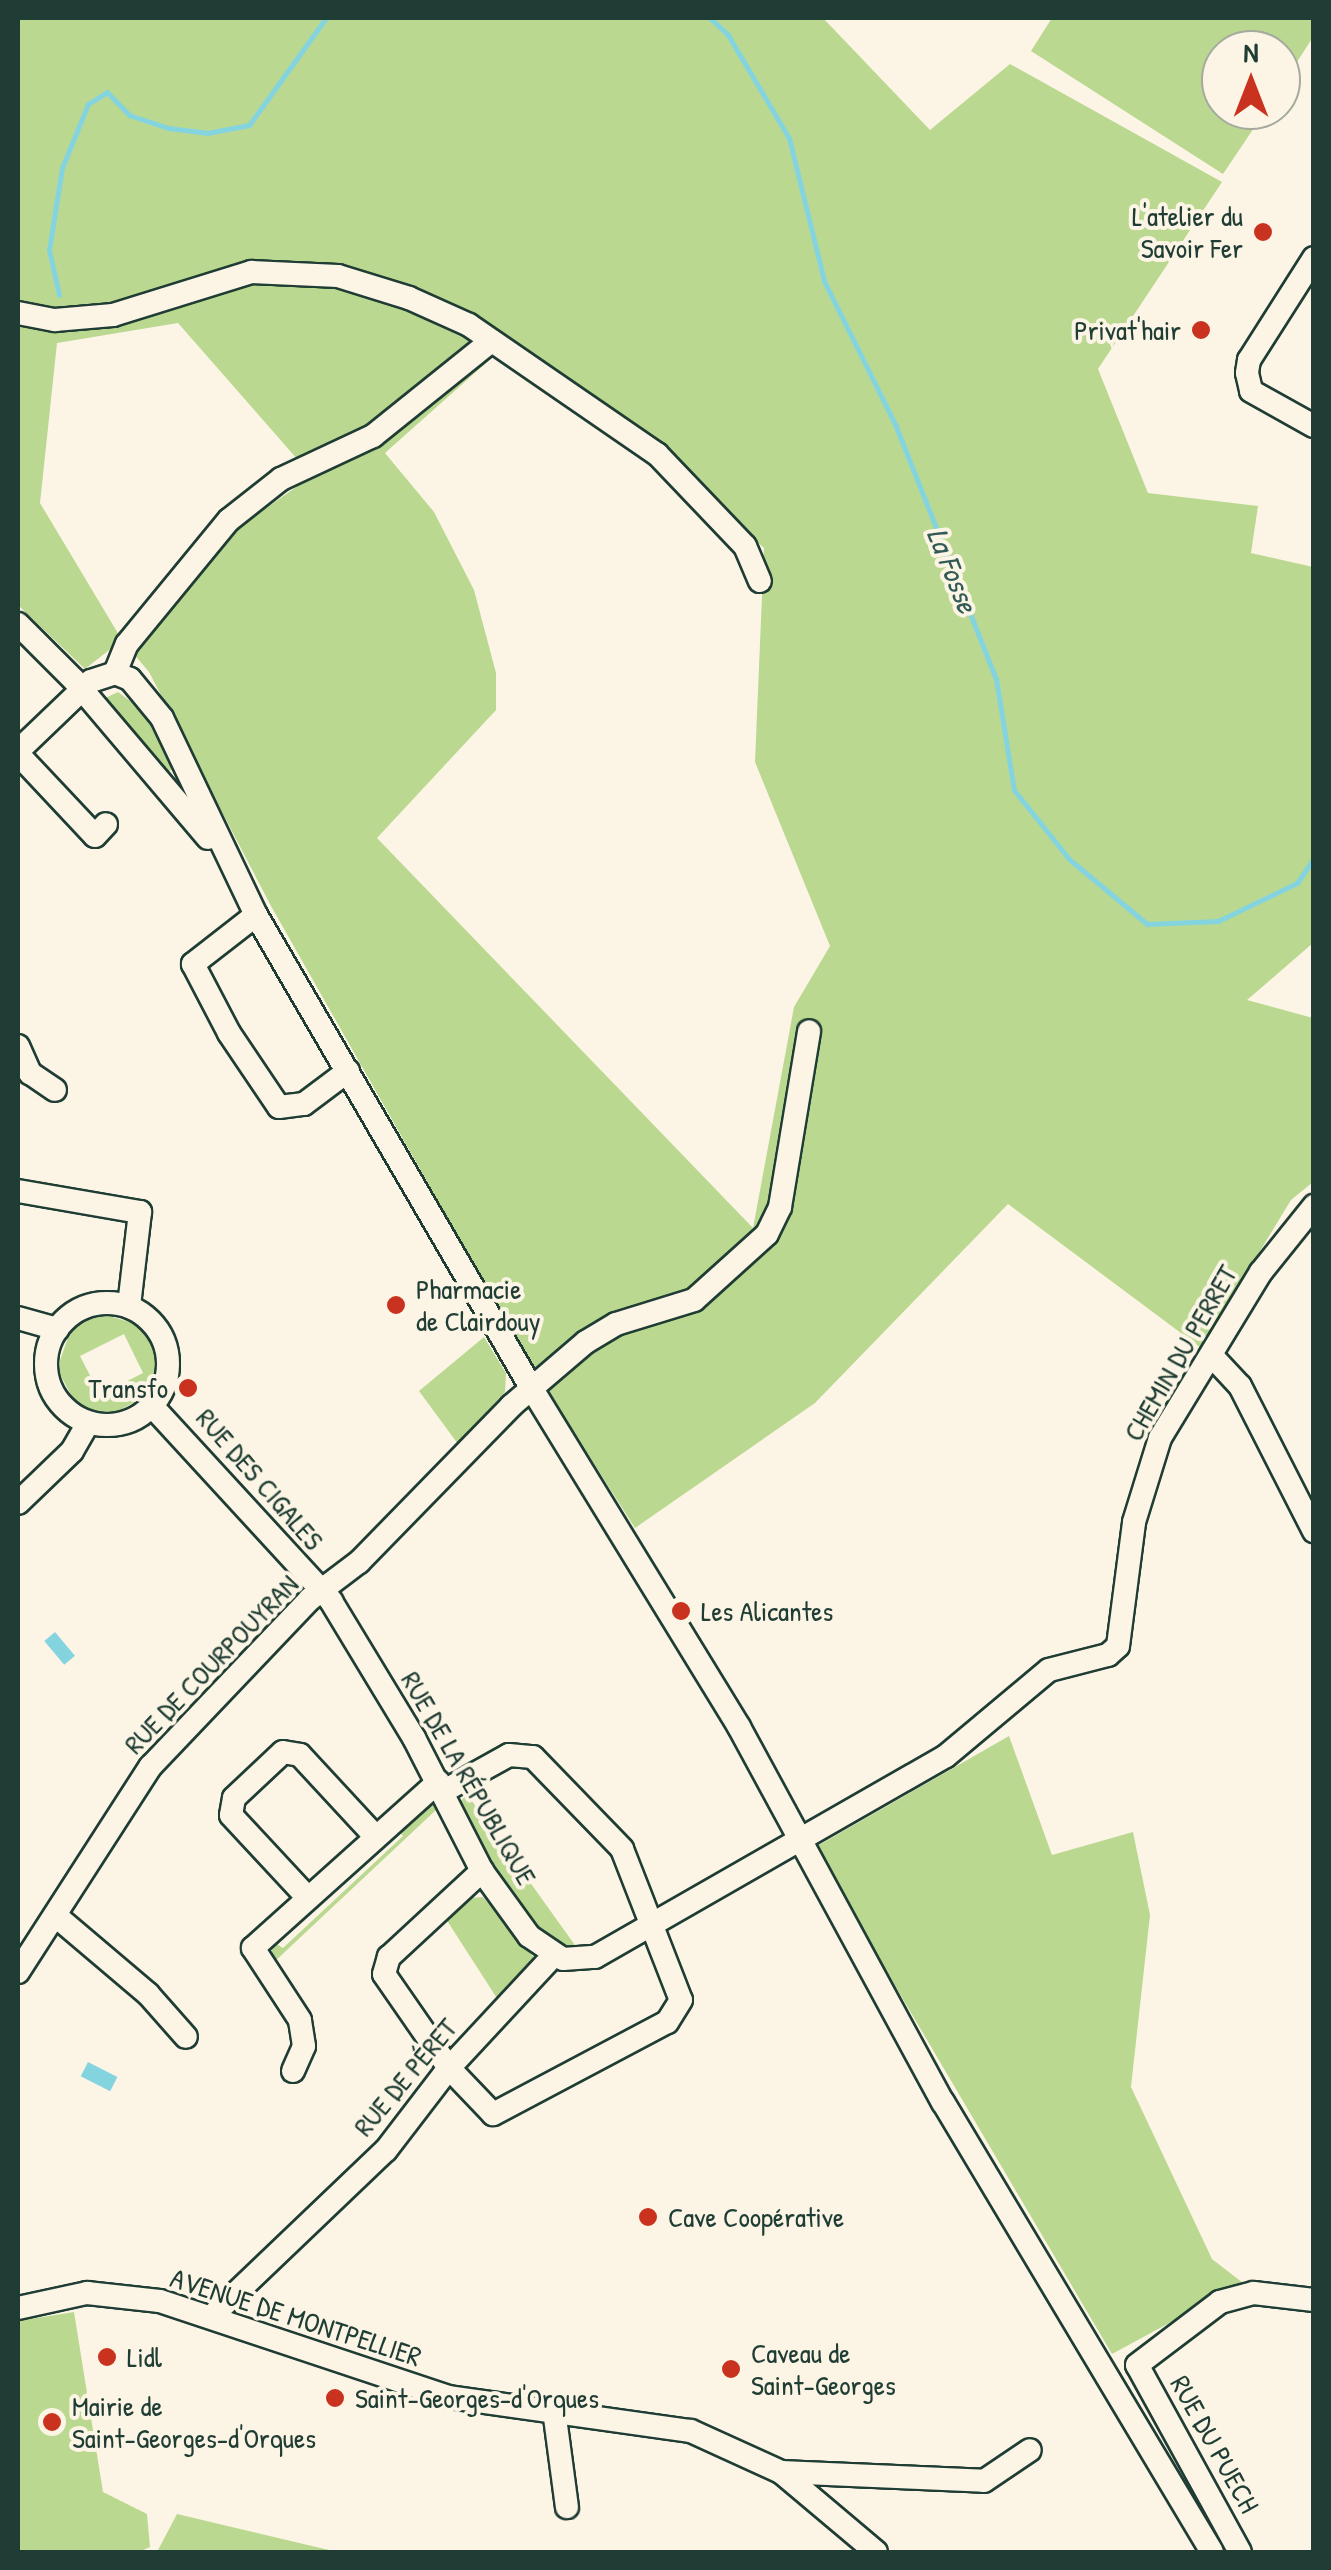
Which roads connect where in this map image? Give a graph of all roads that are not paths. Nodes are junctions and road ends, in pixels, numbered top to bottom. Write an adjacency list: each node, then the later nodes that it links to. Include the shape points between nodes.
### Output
1 (1314, 258): 4 (street, via 1249,360 1248,373 1251,391)
2 (18, 313): 3 (street, via 55,320 113,315 228,276 307,272 410,298)
3 (490, 342): 5 (street, via 657,454 745,546); 7 (street, via 372,436 282,480 228,520 127,644)
4 (1314, 426)
5 (760, 581)
6 (18, 624): 8 (street)
7 (115, 673): 8 (street); 11 (street, via 130,679 162,718)
8 (82, 689): 9 (street); 11 (street)
9 (18, 753): 10 (street)
10 (95, 836)
11 (225, 859): 12 (street)
12 (256, 915): 15 (street); 15 (street, via 192,964 229,1034 279,1106 304,1104)
13 (809, 1031): 23 (street, RUE DE COURPOUYRAN, via 780,1206 767,1234 694,1300 600,1332)
14 (18, 1046): 16 (street, via 30,1073)
15 (348, 1071): 23 (street)
16 (55, 1090)
17 (18, 1192): 19 (street, via 140,1212)
18 (1314, 1206): 22 (street, CHEMIN DU PERRET, via 1261,1272)
19 (129, 1306): 21 (street, via 95,1305); 24 (street, via 153,1324 168,1355 163,1391)
20 (18, 1318): 21 (street)
21 (57, 1329): 25 (street, via 46,1363 48,1381 65,1409)
22 (1211, 1354): 27 (street, via 1240,1386); 31 (street, CHEMIN DU PERRET, via 1151,1461 1128,1550 1118,1646 1108,1655 1050,1670 946,1756)
23 (532, 1389): 28 (street, RUE DE COURPOUYRAN); 31 (street, via 739,1727)
24 (152, 1406): 25 (street, via 123,1423); 28 (street, RUE DES CIGALES)
25 (88, 1423): 26 (street, via 72,1451)
26 (18, 1503)
27 (1314, 1531)
28 (323, 1591): 29 (street, RUE DE LA RÉPUBLIQUE); 34 (street, RUE DE COURPOUYRAN, via 152,1766)
29 (441, 1786): 30 (street); 32 (street, RUE DE LA RÉPUBLIQUE); 35 (street, via 509,1755 532,1757 622,1849)
30 (375, 1836): 33 (street); 33 (street, via 300,1755 282,1752 234,1798 231,1814)
31 (797, 1837): 35 (street); 49 (street, via 942,2102)
32 (482, 1870): 36 (street, RUE DE LA RÉPUBLIQUE, via 529,1936); 39 (street, via 385,1964 388,1988)
33 (308, 1898): 40 (street, via 253,1948 300,2020 304,2046)
34 (56, 1916): 37 (street, RUE DE COURPOUYRAN); 38 (street, via 148,1994)
35 (654, 1925): 36 (street, via 595,1957); 39 (street, via 681,2000 667,2022 502,2114 480,2106)
36 (554, 1956): 39 (street, RUE DE PÉRET)
37 (18, 1972)
38 (186, 2036)
39 (449, 2068): 43 (street, RUE DE PÉRET, via 386,2150)
40 (293, 2071)
41 (1314, 2300): 50 (street, RUE DU PUECH, via 1254,2293 1220,2302 1137,2366)
42 (18, 2308): 43 (street, AVENUE DE MONTPELLIER, via 104,2292)
43 (212, 2316): 44 (street, AVENUE DE MONTPELLIER, via 414,2388)
44 (554, 2410): 46 (street, AVENUE DE MONTPELLIER, via 692,2431); 47 (street)
45 (1030, 2450): 46 (street, via 984,2481)
46 (781, 2472): 48 (street, AVENUE DE MONTPELLIER)
47 (567, 2507)
48 (876, 2552)
49 (1212, 2552)
50 (1240, 2552)

